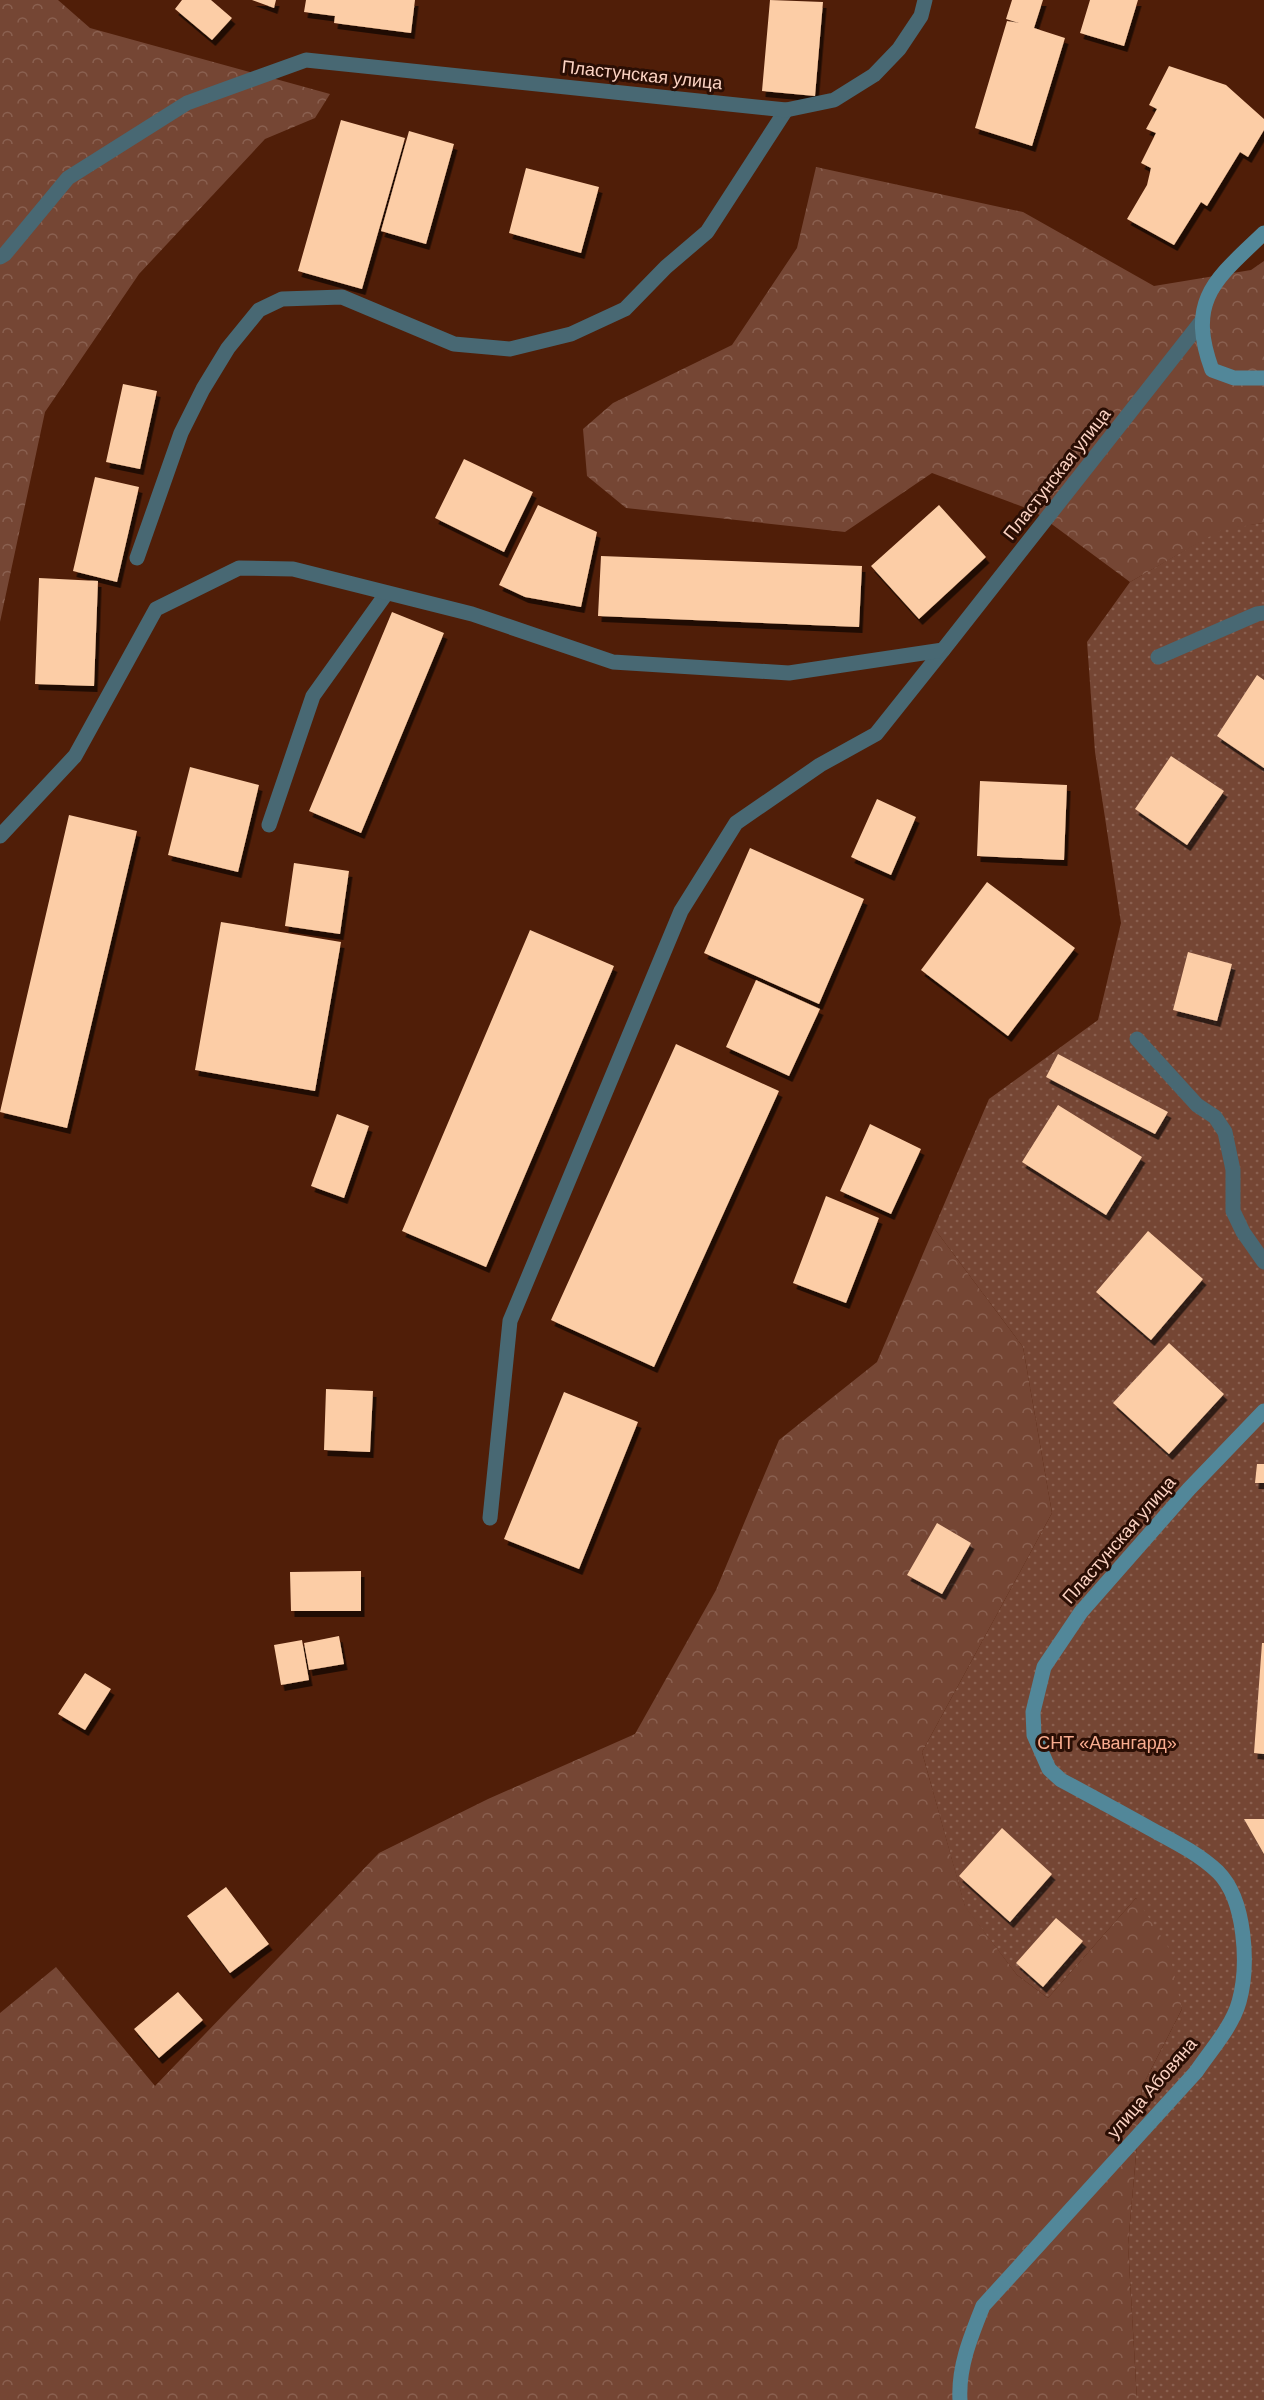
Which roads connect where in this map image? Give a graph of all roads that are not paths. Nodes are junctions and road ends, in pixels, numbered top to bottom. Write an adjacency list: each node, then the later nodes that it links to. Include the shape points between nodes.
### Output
1 (926, 0): 2 (street, Пластунская улица, via 921,16 899,49 874,75 834,100)
2 (786, 110): 4 (street, Пластунская улица, via 306,60 187,103 68,178); 7 (street, via 707,232 625,309 571,334 510,349 454,344 342,297 282,299 258,310 203,389 182,433)
3 (1264, 233): 5 (street, Пластунская улица, via 1225,270 1207,296)
4 (0, 257)
5 (1201, 322): 6 (street, Пластунская улица, via 1203,347 1212,370 1234,378); 10 (street, Пластунская улица)
6 (1264, 378)
7 (137, 558)
8 (386, 594): 10 (street, via 472,614 613,662 789,673); 12 (street, via 313,696); 13 (street, via 293,568 239,568 156,609 75,756)
9 (1264, 613): 11 (street)
10 (943, 650): 17 (street, Пластунская улица, via 876,734 820,765 736,823 681,911 510,1321)
11 (1158, 657)
12 (269, 825)
13 (0, 836)
14 (1137, 1040): 15 (street, via 1197,1105 1215,1117 1225,1132 1233,1170 1233,1211)
15 (1264, 1262)
16 (1264, 1411): 18 (street, Пластунская улица, via 1081,1612 1044,1667)
17 (490, 1518)
18 (1034, 1713): 19 (street, улица Абовяна, via 1034,1735 1041,1754 1061,1780 1197,1854 1220,1874 1234,1894 1242,1930 1244,1973 1239,2004 1196,2072 983,2306 959,2382)
19 (960, 2400)

